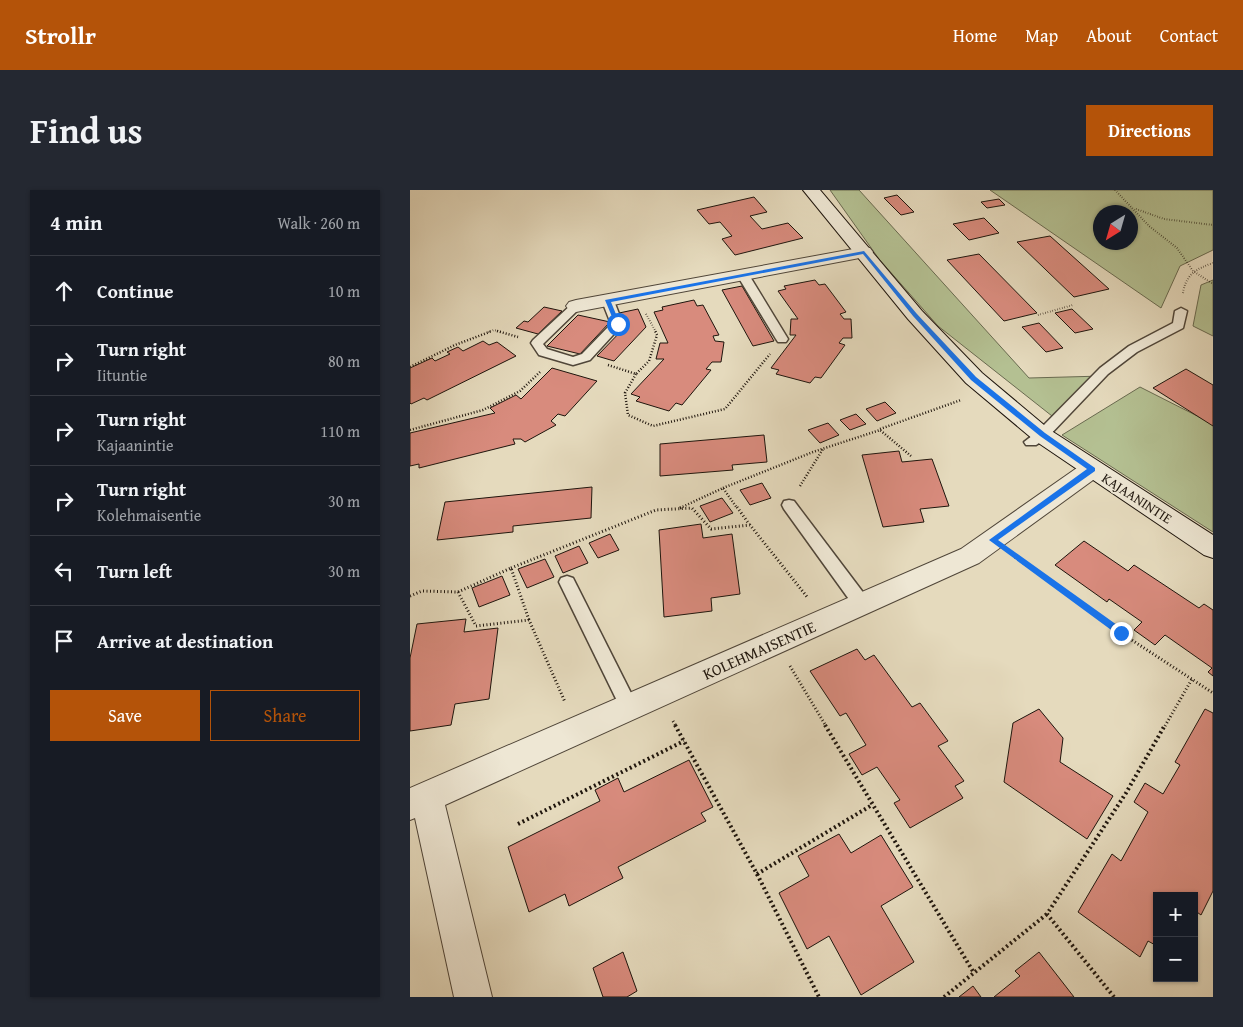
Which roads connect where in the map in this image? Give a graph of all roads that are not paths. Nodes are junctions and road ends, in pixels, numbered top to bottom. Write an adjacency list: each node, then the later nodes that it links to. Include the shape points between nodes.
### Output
1 (811, 190): 2 (street, KAJAANINTIE)
2 (864, 252): 3 (street); 8 (street, KAJAANINTIE, via 915,315)
3 (744, 275): 4 (street); 7 (lane)
4 (608, 300): 5 (street); 5 (lane, via 618,324 586,357 573,360 543,352 537,343)
5 (576, 306)
6 (1181, 311): 8 (lane, via 1179,325 1133,349 1104,371)
7 (782, 339)
8 (1037, 438): 9 (street, KAJAANINTIE)
9 (1092, 469): 11 (street, KAJAANINTIE); 13 (street, KOLEHMAISENTIE, via 970,556)
10 (789, 506): 13 (lane)
11 (1213, 548)
12 (567, 582): 14 (lane)
13 (862, 604): 14 (street, KOLEHMAISENTIE)
14 (629, 707): 15 (street, KOLEHMAISENTIE)
15 (418, 800): 16 (street)
16 (473, 997)

